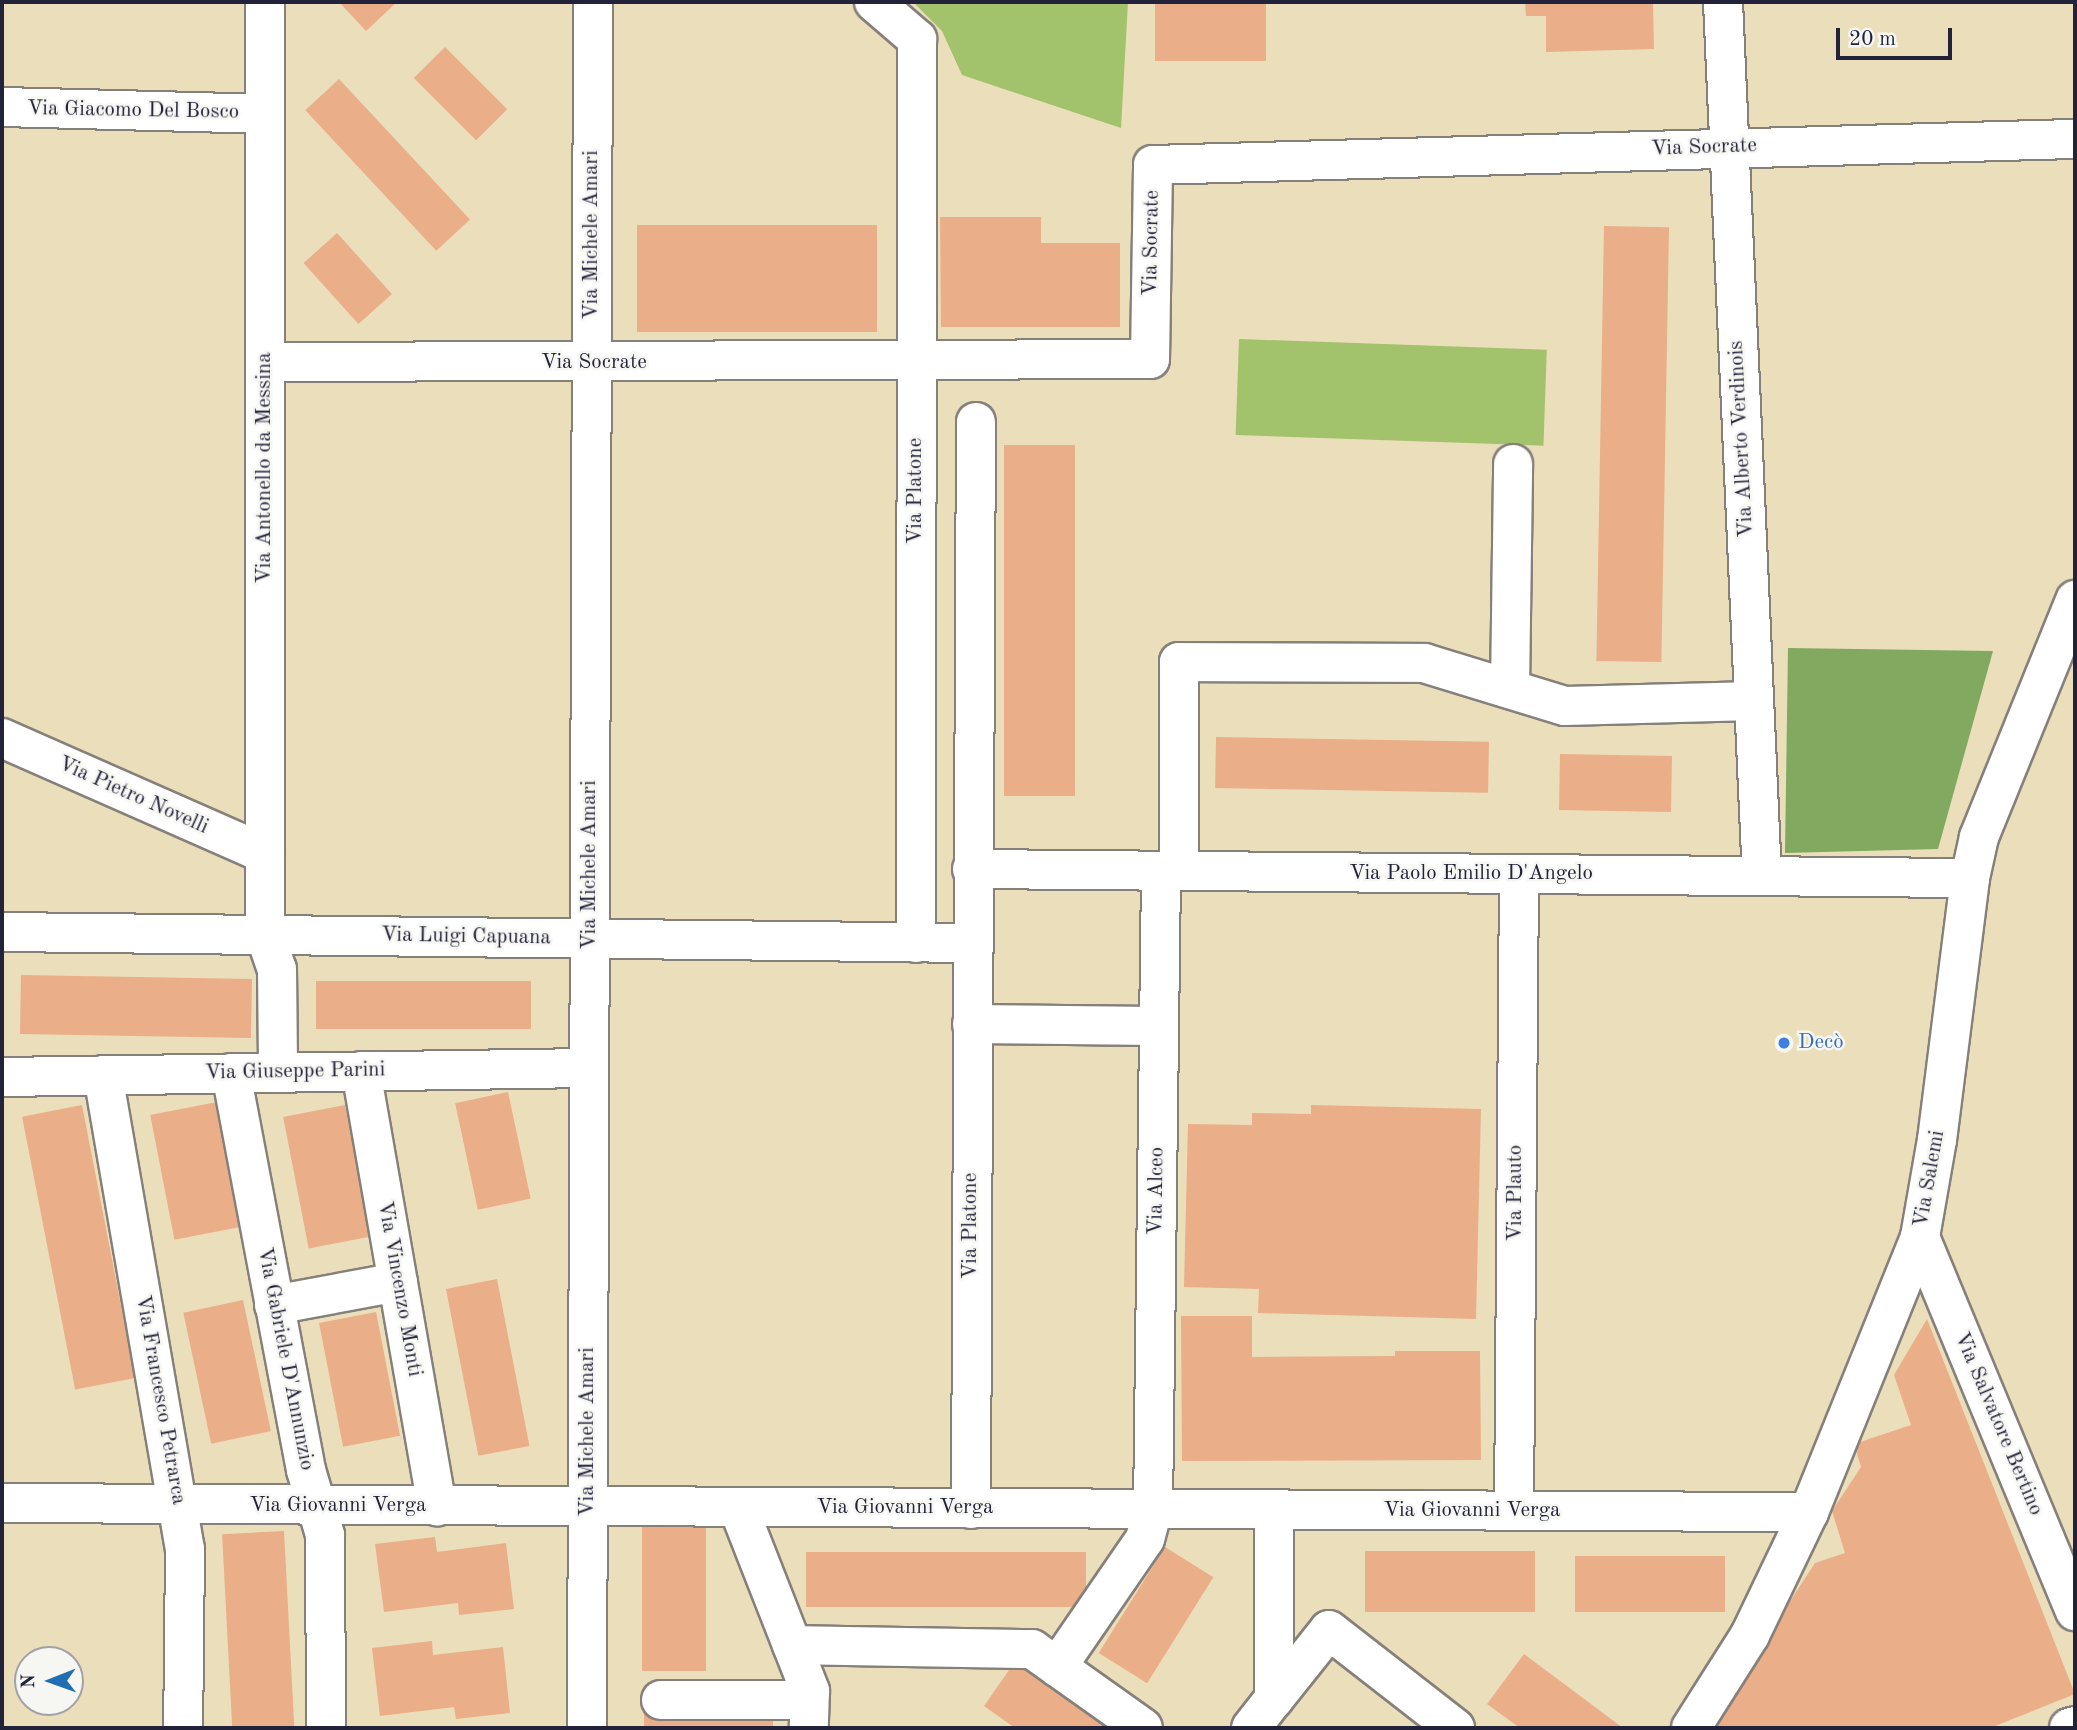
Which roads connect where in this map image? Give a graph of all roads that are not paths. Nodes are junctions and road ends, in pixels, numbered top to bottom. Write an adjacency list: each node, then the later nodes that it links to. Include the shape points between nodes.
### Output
1 (265, 2): 6 (street, Via Antonello da Messina)
2 (593, 2): 11 (street, Via Michele Amari)
3 (874, 2): 9 (street, Via Platone, via 916,39)
4 (1723, 2): 8 (street, Via Alberto Verdinois)
5 (2, 107): 6 (street, Via Giacomo Del Bosco)
6 (265, 114): 10 (street, Via Antonello da Messina)
7 (2075, 139): 8 (street, Via Socrate)
8 (1729, 147): 9 (street, Via Socrate, via 1153,165 1150,359); 16 (street, Via Alberto Verdinois)
9 (916, 360): 11 (street, Via Socrate); 27 (street, Via Platone)
10 (265, 362): 11 (street, Via Socrate); 18 (street, Via Antonello da Messina)
11 (591, 363): 26 (street, Via Michele Amari)
12 (976, 422): 19 (street, Via Platone)
13 (1513, 464): 15 (street)
14 (2075, 600): 23 (street, Via Salemi, via 1979,837)
15 (1510, 689): 16 (street, via 1565,706); 20 (street, Via Alceo, via 1424,663 1179,662)
16 (1754, 701): 22 (street, Via Alberto Verdinois)
17 (2, 738): 18 (street, Via Pietro Novelli)
18 (265, 854): 25 (street, Via Antonello da Messina)
19 (972, 869): 20 (street, Via Paolo Emilio D'Angelo); 28 (street, Via Platone)
20 (1170, 871): 21 (street, Via Paolo Emilio D'Angelo); 30 (street, Via Alceo)
21 (1519, 874): 22 (street, Via Paolo Emilio D'Angelo); 49 (street, Via Plauto)
22 (1762, 876): 23 (street, Via Paolo Emilio D'Angelo)
23 (1970, 878): 37 (street, Via Salemi)
24 (2, 932): 25 (street, Via Luigi Capuana)
25 (265, 935): 26 (street, Via Luigi Capuana); 34 (street, Via Antonello da Messina, via 277,969)
26 (590, 939): 27 (street, Via Luigi Capuana); 31 (street, Via Michele Amari)
27 (916, 943): 28 (street, Via Luigi Capuana)
28 (972, 943): 29 (street, Via Platone)
29 (972, 1024): 30 (street); 46 (street, Via Platone)
30 (1159, 1026): 47 (street, Via Alceo)
31 (589, 1068): 32 (street, Via Giuseppe Parini); 44 (street, Via Michele Amari)
32 (360, 1071): 34 (street, Via Giuseppe Parini); 38 (street, Via Vincenzo Monti)
33 (231, 1073): 34 (street, Via Giuseppe Parini); 35 (street, Via Giuseppe Parini); 39 (street, Via Gabriele D'Annunzio)
34 (278, 1073)
35 (103, 1075): 36 (street, Via Giuseppe Parini); 41 (street, Via Francesco Petrarca)
36 (2, 1077)
37 (1920, 1237): 50 (street, Via Salemi); 51 (street, Via Salvatore Bertino)
38 (398, 1282): 39 (street); 42 (street, Via Vincenzo Monti)
39 (274, 1305): 43 (street, Via Gabriele D'Annunzio)
40 (2, 1503): 41 (street, Via Giovanni Verga)
41 (178, 1506): 43 (street, Via Giovanni Verga); 58 (street, Via Francesco Petrarca, via 185,1549)
42 (437, 1506): 43 (street, Via Giovanni Verga); 44 (street, Via Giovanni Verga)
43 (317, 1507): 59 (street, Via Gabriele D'Annunzio, via 325,1535)
44 (587, 1507): 45 (street, Via Giovanni Verga); 60 (street, Via Michele Amari)
45 (738, 1507): 46 (street, Via Giovanni Verga); 52 (street)
46 (971, 1508): 47 (street, Via Giovanni Verga)
47 (1153, 1510): 48 (street, Via Giovanni Verga); 53 (street, Via Alceo, via 1145,1539)
48 (1274, 1510): 49 (street, Via Giovanni Verga); 56 (street)
49 (1514, 1511): 50 (street, Via Giovanni Verga)
50 (1809, 1512): 63 (street, Via Salemi, via 1750,1635)
51 (2075, 1611)
52 (792, 1645): 53 (street, via 1032,1649); 55 (street, via 810,1691)
53 (1057, 1667): 61 (street)
54 (661, 1700): 55 (street)
55 (809, 1714)
56 (1263, 1714): 62 (street, via 1329,1630)
57 (2075, 1726): 64 (street)
58 (183, 1728)
59 (326, 1728)
60 (587, 1728)
61 (1143, 1728)
62 (1455, 1728)
63 (1691, 1728)
64 (2069, 1728)

